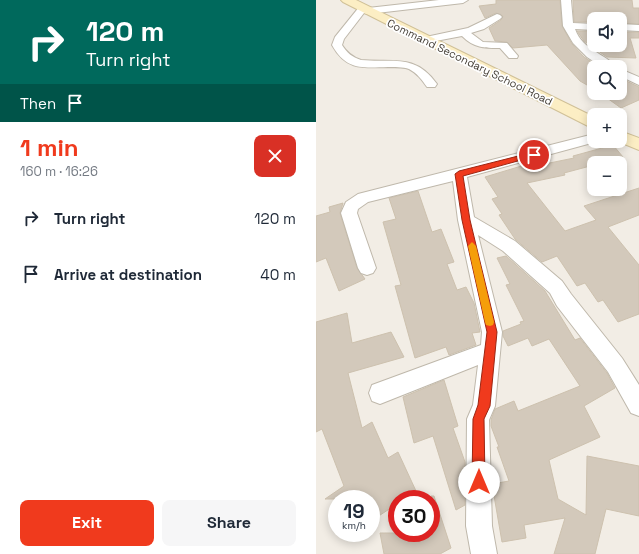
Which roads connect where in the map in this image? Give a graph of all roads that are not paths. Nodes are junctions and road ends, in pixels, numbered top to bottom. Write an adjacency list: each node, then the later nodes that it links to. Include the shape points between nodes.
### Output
1 (347, 0): 4 (main road, Command Secondary School Road)
2 (463, 0): 4 (street)
3 (566, 0): 6 (street)
4 (366, 10): 11 (main road, Command Secondary School Road); 18 (street, via 339,39 339,50 351,60 367,65 398,64 412,67 422,73)
5 (497, 17): 10 (street, via 484,26)
6 (568, 26): 7 (street); 13 (street, via 584,50)
7 (587, 27)
8 (627, 27): 9 (street)
9 (639, 28)
10 (464, 32): 11 (street); 12 (street, via 474,42 482,45 498,44 507,47)
11 (425, 40): 19 (main road, Command Secondary School Road)
12 (512, 56)
13 (600, 60)
14 (627, 67): 15 (street)
15 (639, 67)
16 (627, 75): 17 (street)
17 (639, 81)
18 (430, 84)
19 (587, 121)
20 (587, 140): 23 (street)
21 (627, 140): 22 (main road)
22 (639, 146)
23 (459, 174): 24 (street); 25 (street, via 363,198 352,206 349,212)
24 (466, 220): 26 (street, via 492,332); 28 (street, via 509,246 556,287 615,365)
25 (367, 268)
26 (490, 351): 27 (street); 29 (street, via 484,406 478,419 479,526)
27 (380, 393)
28 (639, 405)
29 (484, 554)

